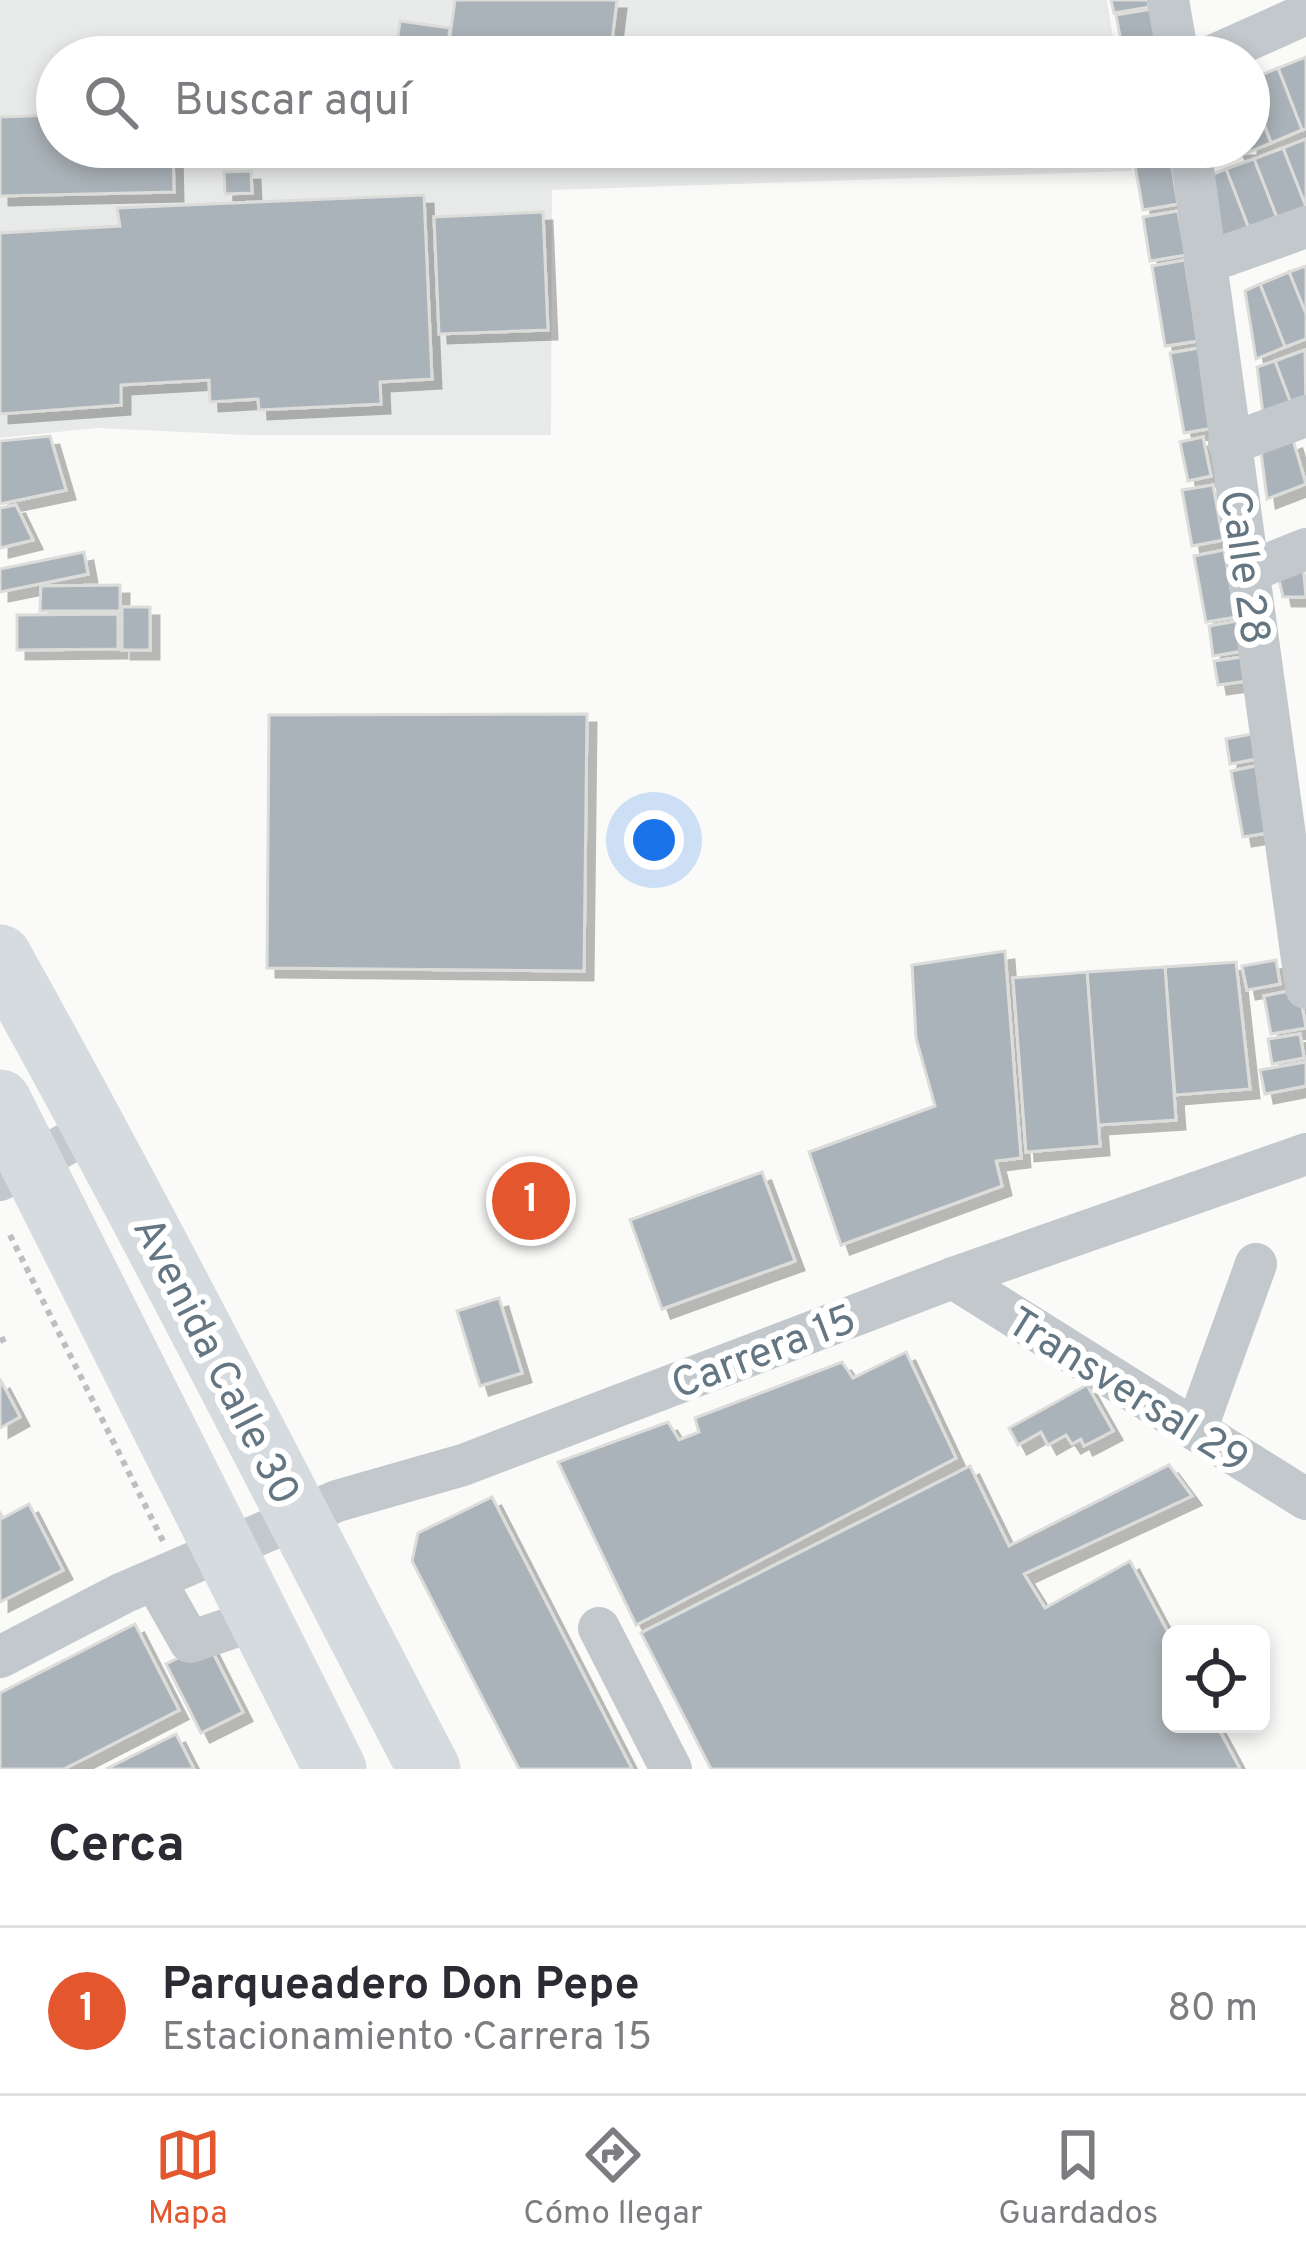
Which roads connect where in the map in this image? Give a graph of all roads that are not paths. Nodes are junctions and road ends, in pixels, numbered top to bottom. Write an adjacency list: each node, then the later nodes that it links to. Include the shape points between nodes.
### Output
1 (1168, 0): 3 (street)
2 (1306, 14): 4 (street)
3 (1174, 36)
4 (1257, 36)
5 (1193, 168): 7 (street, Calle 28)
6 (1306, 227): 7 (street)
7 (1205, 263): 9 (street, Calle 28)
8 (1306, 416): 9 (street)
9 (1229, 445): 11 (street, Calle 28)
10 (1306, 549): 11 (street)
11 (1248, 572): 13 (street, Calle 28)
12 (0, 956): 15 (highway, Avenida Calle 30)
13 (1305, 972)
14 (0, 1101): 17 (highway, Avenida Calle 30)
15 (97, 1128): 17 (street); 22 (highway, Avenida Calle 30)
16 (1306, 1154): 19 (street, Carrera 15)
17 (15, 1171): 23 (highway, Avenida Calle 30)
18 (1256, 1264): 20 (street)
19 (953, 1278): 20 (street, Transversal 29); 22 (street, Carrera 15)
20 (1196, 1430): 21 (street, Transversal 29)
21 (1306, 1499)
22 (299, 1520): 23 (street, Carrera 15); 29 (highway, Avenida Calle 30)
23 (224, 1552): 24 (street, Carrera 15); 25 (highway, Avenida Calle 30)
24 (160, 1561): 25 (street, via 190,1642); 27 (street, Carrera 15, via 123,1593)
25 (258, 1619): 28 (highway, Avenida Calle 30)
26 (599, 1628): 30 (street)
27 (0, 1657)
28 (335, 1769)
29 (429, 1769)
30 (671, 1769)

